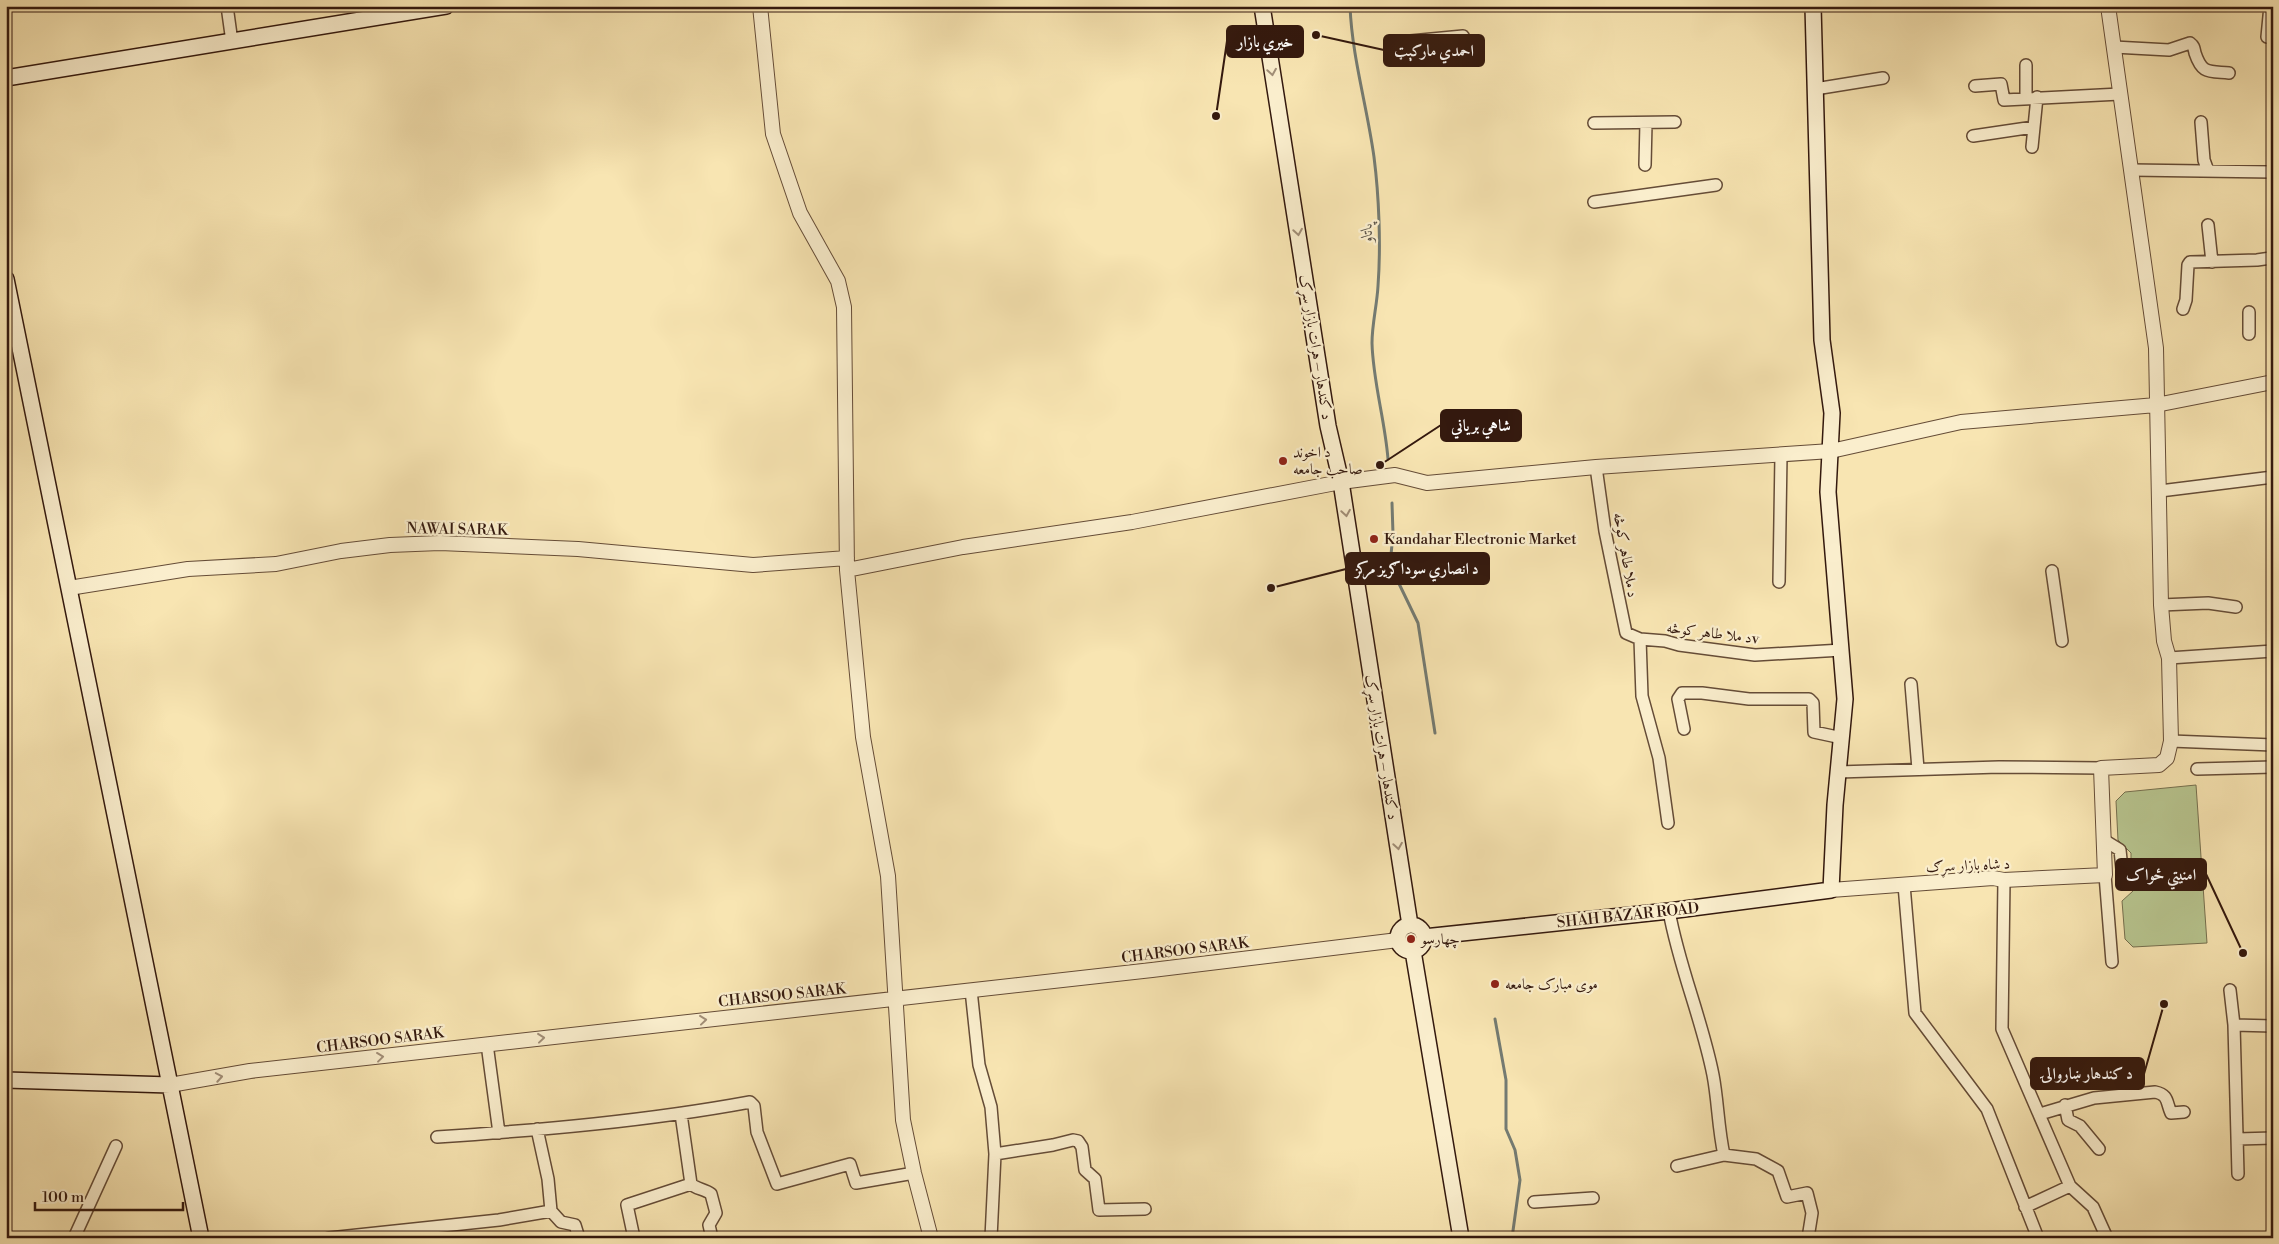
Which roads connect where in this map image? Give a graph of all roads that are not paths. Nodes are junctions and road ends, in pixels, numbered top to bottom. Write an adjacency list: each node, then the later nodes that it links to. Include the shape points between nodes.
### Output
1 (227, 6): 10 (street)
2 (446, 6): 10 (main road)
3 (760, 6): 49 (street, via 773,134 800,213 838,281 844,307)
4 (1262, 6): 47 (main road, د کندهار – هرات بازار سړک, one-way to 47, via 1328,426)
5 (1813, 6): 18 (main road)
6 (2108, 6): 12 (street)
7 (2270, 6): 9 (street)
8 (1463, 36): 11 (street)
9 (2267, 36)
10 (232, 42): 15 (main road)
11 (1400, 42)
12 (2114, 47): 14 (street, via 2169,50 2190,42 2203,69); 19 (street)
13 (2026, 65): 20 (street)
14 (2229, 73)
15 (6, 78)
16 (1883, 78): 18 (street)
17 (1975, 86): 20 (street, via 2001,84 2004,100)
18 (1815, 89): 43 (main road, via 1822,340 1832,413)
19 (2120, 94): 20 (street); 29 (street)
20 (2032, 98): 25 (street)
21 (1675, 122): 24 (street)
22 (2201, 122): 30 (street, via 2204,160)
23 (1594, 123): 24 (street)
24 (1646, 123): 28 (street)
25 (2034, 127): 26 (street); 27 (street)
26 (1973, 136)
27 (2032, 147)
28 (1645, 165)
29 (2131, 170): 30 (street); 42 (street, via 2156,348)
30 (2208, 170): 31 (street)
31 (2273, 172)
32 (1716, 185): 33 (street)
33 (1594, 202)
34 (2208, 225): 36 (street)
35 (2271, 258): 36 (street)
36 (2212, 262): 38 (street, via 2188,263)
37 (6, 279): 52 (main road)
38 (2183, 309)
39 (2250, 312): 40 (street)
40 (2249, 334)
41 (2273, 382): 42 (street, NAWAI SARAK)
42 (2156, 405): 43 (street, NAWAI SARAK, via 1961,422); 48 (street)
43 (1832, 451): 44 (street, NAWAI SARAK); 57 (main road, via 1828,492)
44 (1781, 455): 45 (street, NAWAI SARAK); 51 (street)
45 (1596, 467): 47 (street, NAWAI SARAK, via 1427,483 1395,475); 55 (street, د ملا طاهر کوڅه, via 1626,634)
46 (2273, 477): 48 (street)
47 (1341, 482): 49 (street, NAWAI SARAK, via 1132,522); 78 (main road, د کندهار – هرات بازار سړک, one-way to 78)
48 (2160, 491): 53 (street)
49 (847, 564): 52 (street, NAWAI SARAK, via 753,565 578,549 390,545 276,564 188,569); 85 (street, via 863,737 888,876)
50 (2052, 570): 56 (street)
51 (1779, 582)
52 (69, 588): 90 (main road)
53 (2161, 605): 54 (street, via 2208,603); 59 (street, via 2164,641)
54 (2236, 607)
55 (1640, 639): 57 (street, د ملا طاهر کوڅهv, via 1755,655); 70 (street, via 1642,696 1659,758)
56 (2062, 641)
57 (1842, 650): 62 (main road, via 1845,699)
58 (2273, 651): 59 (street)
59 (2170, 658): 63 (street)
60 (1911, 684): 67 (street)
61 (1684, 728): 62 (street, via 1678,699 1682,693 1702,693 1749,700 1812,700 1814,732)
62 (1842, 738): 69 (main road)
63 (2171, 741): 64 (street); 65 (street, via 2167,758 2159,764)
64 (2273, 745)
65 (2101, 768): 67 (street); 73 (street)
66 (2273, 768): 68 (street)
67 (1918, 769): 69 (street)
68 (2197, 769)
69 (1838, 772): 76 (main road)
70 (1668, 823)
71 (2107, 842): 72 (street, via 2120,850 2122,869 2134,873)
72 (2200, 868)
73 (2105, 875): 74 (street, د شاه بازار سړګ); 82 (street)
74 (2004, 880): 75 (street, د شاه بازار سړګ, via 1993,878); 94 (street, via 2002,1029)
75 (1904, 885): 76 (street, د شاه بازار سړګ); 111 (street, via 1915,1013 1987,1110)
76 (1831, 890): 77 (main road, SHAH BAZAR ROAD)
77 (1669, 911): 79 (main road, SHAH BAZAR ROAD); 103 (street, via 1713,1075)
78 (1410, 925): 79 (main road, via 1421,929); 80 (main road, via 1401,930)
79 (1424, 937): 81 (main road, via 1423,945)
80 (1398, 940): 81 (main road, via 1403,948); 83 (street, CHARSOO SARAK)
81 (1413, 951): 122 (main road)
82 (2112, 962)
83 (971, 990): 85 (street, CHARSOO SARAK); 102 (street, via 979,1065 991,1107)
84 (2230, 990): 86 (street)
85 (895, 999): 88 (street, CHARSOO SARAK, one-way to 85); 105 (street, via 903,1120)
86 (2234, 1025): 87 (street); 99 (street)
87 (2273, 1026)
88 (487, 1044): 90 (street, CHARSOO SARAK, one-way to 88, via 250,1071); 96 (street)
89 (6, 1080): 90 (main road)
90 (170, 1085): 115 (main road)
91 (2065, 1105): 92 (street, via 2094,1098 2155,1092 2167,1098 2170,1113); 94 (street); 101 (street, via 2068,1120 2080,1126)
92 (2184, 1112)
93 (681, 1114): 95 (street); 105 (street, via 753,1103 757,1132 777,1184 850,1164 856,1183); 107 (street)
94 (2040, 1114): 108 (street)
95 (537, 1129): 96 (street); 113 (street)
96 (499, 1133): 97 (street)
97 (437, 1136)
98 (2273, 1138): 99 (street)
99 (2238, 1139): 106 (street)
100 (116, 1146): 114 (street)
101 (2099, 1149)
102 (995, 1154): 112 (street, via 1078,1141 1085,1170 1095,1179 1099,1210); 121 (street)
103 (1724, 1155): 104 (street); 123 (street, via 1756,1160 1778,1171 1787,1197 1807,1193 1812,1213)
104 (1678, 1166)
105 (914, 1174): 120 (street)
106 (2238, 1174)
107 (691, 1184): 118 (street, via 627,1205); 119 (street, via 711,1194 716,1213 709,1225)
108 (2070, 1186): 111 (street); 125 (street, via 2093,1207)
109 (1593, 1198): 110 (street)
110 (1534, 1202)
111 (2025, 1207): 124 (street)
112 (1145, 1209)
113 (552, 1211): 116 (street, via 499,1220); 117 (street, via 561,1222 575,1225)
114 (74, 1238)
115 (201, 1238)
116 (329, 1238)
117 (579, 1238)
118 (634, 1238)
119 (712, 1238)
120 (931, 1238)
121 (991, 1238)
122 (1461, 1238)
123 (1808, 1238)
124 (2038, 1238)
125 (2107, 1238)

